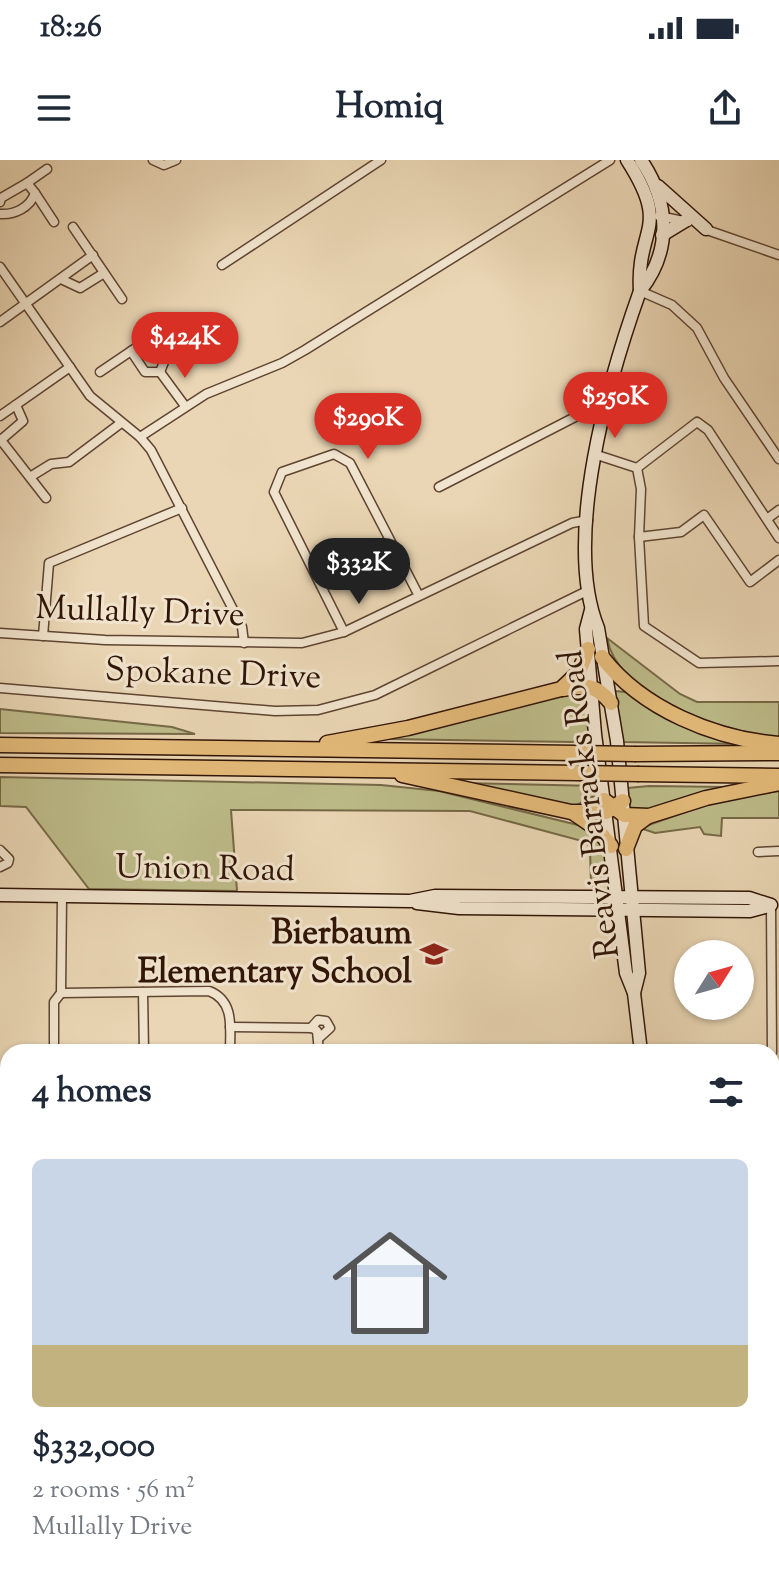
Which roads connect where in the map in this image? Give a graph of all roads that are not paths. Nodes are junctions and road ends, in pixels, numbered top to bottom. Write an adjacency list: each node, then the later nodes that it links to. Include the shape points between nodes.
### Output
1 (153, 160): 2 (street, via 164,165)
2 (176, 160)
3 (381, 160): 21 (street)
4 (610, 160): 36 (street, via 305,350)
5 (627, 160): 13 (main road, Reavis Barracks Road)
6 (641, 160): 9 (main road, Reavis Barracks Road)
7 (47, 169): 8 (street)
8 (27, 183): 10 (street); 11 (street)
9 (657, 186): 13 (main road, Reavis Barracks Road); 17 (main road)
10 (35, 193): 12 (street, via 14,213); 15 (street)
11 (0, 202)
12 (0, 212)
13 (658, 216): 14 (street); 18 (main road, Reavis Barracks Road); 25 (main road, Reavis Barracks Road, via 639,273)
14 (685, 221): 17 (street); 18 (main road)
15 (54, 222)
16 (73, 227): 19 (street)
17 (706, 229): 20 (street)
18 (662, 235): 25 (main road, Reavis Barracks Road, via 650,278)
19 (93, 255): 23 (street); 24 (street)
20 (779, 255)
21 (222, 265)
22 (0, 267): 27 (street)
23 (104, 273): 24 (street, via 80,288); 26 (street)
24 (63, 280): 27 (street)
25 (640, 291): 37 (main road, Reavis Barracks Road); 43 (street, via 672,305 697,328)
26 (122, 299)
27 (26, 303): 28 (street); 32 (street)
28 (0, 322)
29 (174, 322): 30 (street)
30 (150, 339): 31 (street); 34 (street, via 164,362)
31 (131, 351): 33 (street); 34 (street, via 145,372)
32 (70, 367): 35 (street); 39 (street, via 90,396)
33 (100, 372)
34 (160, 372): 36 (street)
35 (16, 405): 38 (street); 41 (street, via 23,421)
36 (185, 406): 40 (street)
37 (602, 414): 42 (main road, Reavis Barracks Road); 46 (street, via 577,416)
38 (0, 416)
39 (121, 423): 40 (street); 45 (street, via 69,462 51,464)
40 (140, 437): 48 (street)
41 (0, 440): 45 (street)
42 (594, 454): 44 (street); 51 (main road, Reavis Barracks Road)
43 (779, 459)
44 (637, 468): 50 (street, via 697,422 708,430); 52 (street)
45 (30, 477): 47 (street)
46 (439, 487)
47 (46, 498)
48 (182, 508): 60 (street, via 49,563); 61 (street, via 242,627)
49 (779, 510): 50 (street)
50 (767, 519): 53 (street)
51 (588, 520): 55 (main road, Reavis Barracks Road); 56 (street, Mullally Drive)
52 (639, 537): 54 (street, via 681,532 704,515 750,582); 64 (street, via 644,626 699,663)
53 (779, 538)
54 (779, 560)
55 (589, 590): 57 (main road, Reavis Barracks Road); 65 (street, Spokane Drive, via 375,695 318,710 259,710)
56 (418, 594): 58 (street, Mullally Drive); 58 (street, via 343,456 310,460 282,472 274,492)
57 (591, 610): 62 (main road, Reavis Barracks Road); 63 (main road, Reavis Barracks Road)
58 (344, 632): 61 (street, Mullally Drive, via 302,643)
59 (0, 633): 60 (street, Mullally Drive)
60 (43, 636): 61 (street, Mullally Drive)
61 (244, 643)
62 (588, 649): 66 (highway, via 579,672); 67 (main road, Reavis Barracks Road)
63 (602, 657): 67 (main road, Reavis Barracks Road); 68 (highway)
64 (779, 661)
65 (0, 688)
66 (561, 689): 67 (highway); 72 (highway, via 394,732)
67 (598, 690): 68 (highway, via 620,685); 69 (highway); 78 (main road, Reavis Barracks Road)
68 (638, 693): 70 (highway, via 714,730)
69 (611, 703): 78 (main road, Reavis Barracks Road)
70 (779, 744)
71 (0, 745): 72 (highway)
72 (288, 749): 73 (highway, bridge)
73 (779, 753)
74 (0, 765): 75 (highway)
75 (386, 770): 76 (highway, bridge); 79 (highway)
76 (779, 776)
77 (779, 783): 80 (highway)
78 (615, 807): 79 (highway); 80 (highway); 81 (main road, Reavis Barracks Road)
79 (571, 812): 81 (highway)
80 (649, 816): 81 (highway)
81 (619, 847): 86 (main road, Reavis Barracks Road); 91 (main road, Reavis Barracks Road)
82 (0, 850): 85 (street, via 9,859)
83 (779, 851): 84 (street)
84 (758, 852)
85 (0, 867)
86 (615, 870): 89 (main road); 91 (main road, Reavis Barracks Road)
87 (0, 895): 88 (main road, Union Road)
88 (62, 896): 90 (main road, Union Road); 94 (street)
89 (592, 896): 90 (main road, Union Road, via 435,896); 91 (main road, Union Road)
90 (410, 901): 91 (main road, Union Road, via 436,907)
91 (625, 903): 92 (main road, Union Road, via 749,898); 100 (main road, Reavis Barracks Road, via 639,973 634,993)
92 (775, 905): 101 (street)
93 (143, 992): 94 (street); 95 (street, via 218,994 228,1007); 97 (street)
94 (61, 993): 96 (street, via 54,1002)
95 (230, 1027): 98 (street); 99 (street, via 316,1032)
96 (54, 1044)
97 (144, 1044)
98 (230, 1044)
99 (318, 1044)
100 (640, 1044)
101 (772, 1044)

